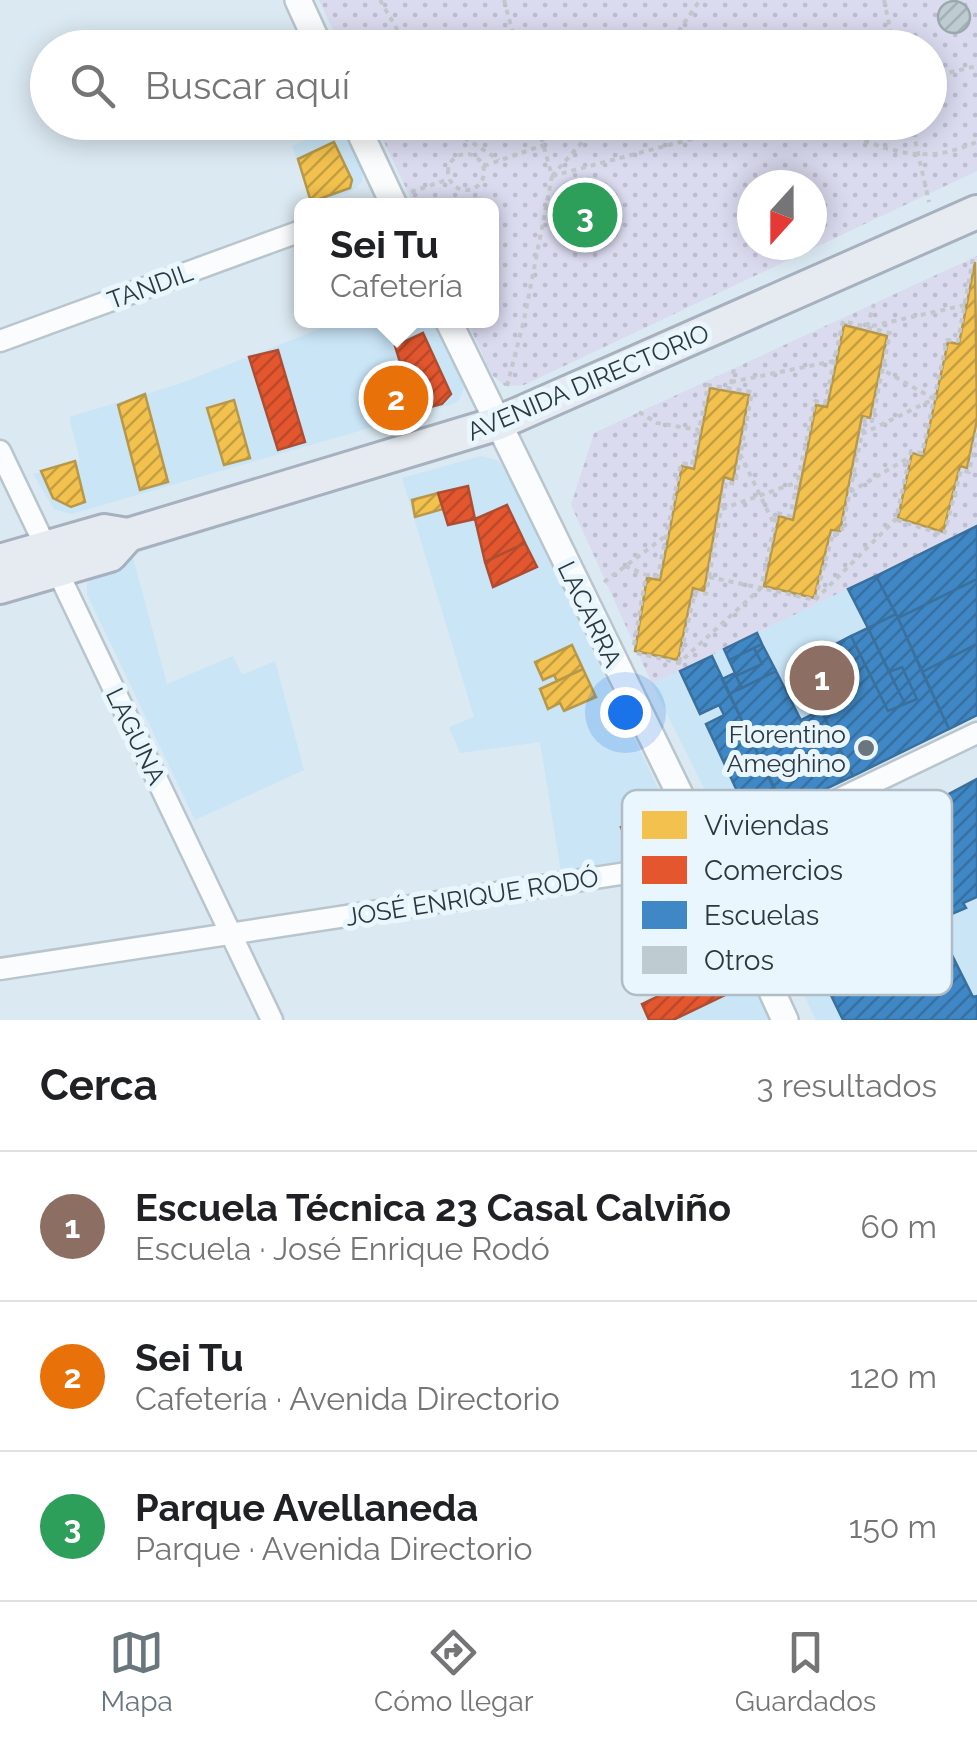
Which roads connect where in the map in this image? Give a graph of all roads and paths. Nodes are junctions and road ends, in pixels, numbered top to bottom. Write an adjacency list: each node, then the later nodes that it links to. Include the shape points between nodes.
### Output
1 (298, 0): 6 (street)
2 (380, 0): 7 (path)
3 (504, 0): 8 (path)
4 (700, 0): 9 (path)
5 (884, 0): 10 (path)
6 (312, 30)
7 (398, 30)
8 (512, 30)
9 (679, 30)
10 (890, 30)
11 (977, 66): 12 (path)
12 (947, 73)
13 (362, 140): 27 (street)
14 (468, 140): 23 (path)
15 (543, 140): 21 (path)
16 (584, 140): 25 (path)
17 (688, 140): 25 (path)
18 (868, 140): 22 (path)
19 (915, 140): 22 (path)
20 (977, 142): 22 (path)
21 (544, 145): 23 (path); 25 (path)
22 (918, 154): 30 (path)
23 (498, 160): 24 (path)
24 (484, 166): 26 (path, via 484,178 470,190); 26 (path, via 460,154 450,162)
25 (552, 176): 44 (path)
26 (449, 179): 28 (path)
27 (383, 198)
28 (398, 198)
29 (977, 212): 30 (main road, AVENIDA DIRECTORIO)
30 (936, 232): 44 (main road, AVENIDA DIRECTORIO)
31 (294, 234): 37 (street, TANDIL)
32 (977, 259): 34 (path)
33 (874, 304): 35 (path)
34 (965, 305): 35 (path); 42 (path, via 958,341 947,340)
35 (868, 327): 38 (path, via 842,321); 40 (path, via 890,333)
36 (452, 328): 44 (street, LACARRA)
37 (0, 340)
38 (834, 361): 41 (path); 51 (path, via 826,403 815,401)
39 (734, 369): 41 (path)
40 (883, 370): 42 (path); 47 (path, via 872,421 865,419)
41 (731, 385): 45 (path, via 708,384); 49 (path, via 752,392)
42 (934, 398): 47 (path); 50 (path, via 922,453 911,451)
43 (639, 412): 45 (path, via 657,423)
44 (496, 424): 58 (main road, AVENIDA DIRECTORIO, via 128,535 110,555); 71 (street, LACARRA)
45 (699, 430): 57 (path, via 692,465 681,463)
46 (977, 432): 55 (path, via 944,534)
47 (862, 434): 52 (path)
48 (0, 451): 58 (street, LAGUNA)
49 (740, 454): 53 (path); 54 (path, via 735,484 726,482)
50 (910, 457): 52 (path); 55 (path)
51 (798, 482): 53 (path); 56 (path, via 790,516 777,513)
52 (850, 492): 66 (path, via 842,534 832,533)
53 (760, 495): 54 (path); 56 (path)
54 (721, 509): 62 (path)
55 (896, 519): 66 (path)
56 (775, 525): 65 (path)
57 (666, 535): 60 (path); 61 (path, via 658,576)
58 (51, 559): 59 (main road, AVENIDA DIRECTORIO); 64 (main road, AVENIDA DIRECTORIO); 74 (street, LAGUNA)
59 (0, 562)
60 (625, 566): 61 (path); 63 (path)
61 (646, 576): 67 (path)
62 (709, 576): 65 (path); 69 (path, via 706,594 695,592)
63 (604, 582)
64 (0, 587)
65 (761, 588): 66 (path); 69 (path)
66 (815, 600)
67 (634, 647)
68 (637, 653): 69 (path)
69 (679, 663)
70 (977, 734): 72 (street, JOSÉ ENRIQUE RODÓ)
71 (677, 790)
72 (859, 790)
73 (622, 874): 74 (street, JOSÉ ENRIQUE RODÓ)
74 (230, 934): 75 (street, JOSÉ ENRIQUE RODÓ); 77 (street, LAGUNA)
75 (0, 969)
76 (774, 995): 78 (street, LACARRA)
77 (272, 1020)
78 (785, 1020)

